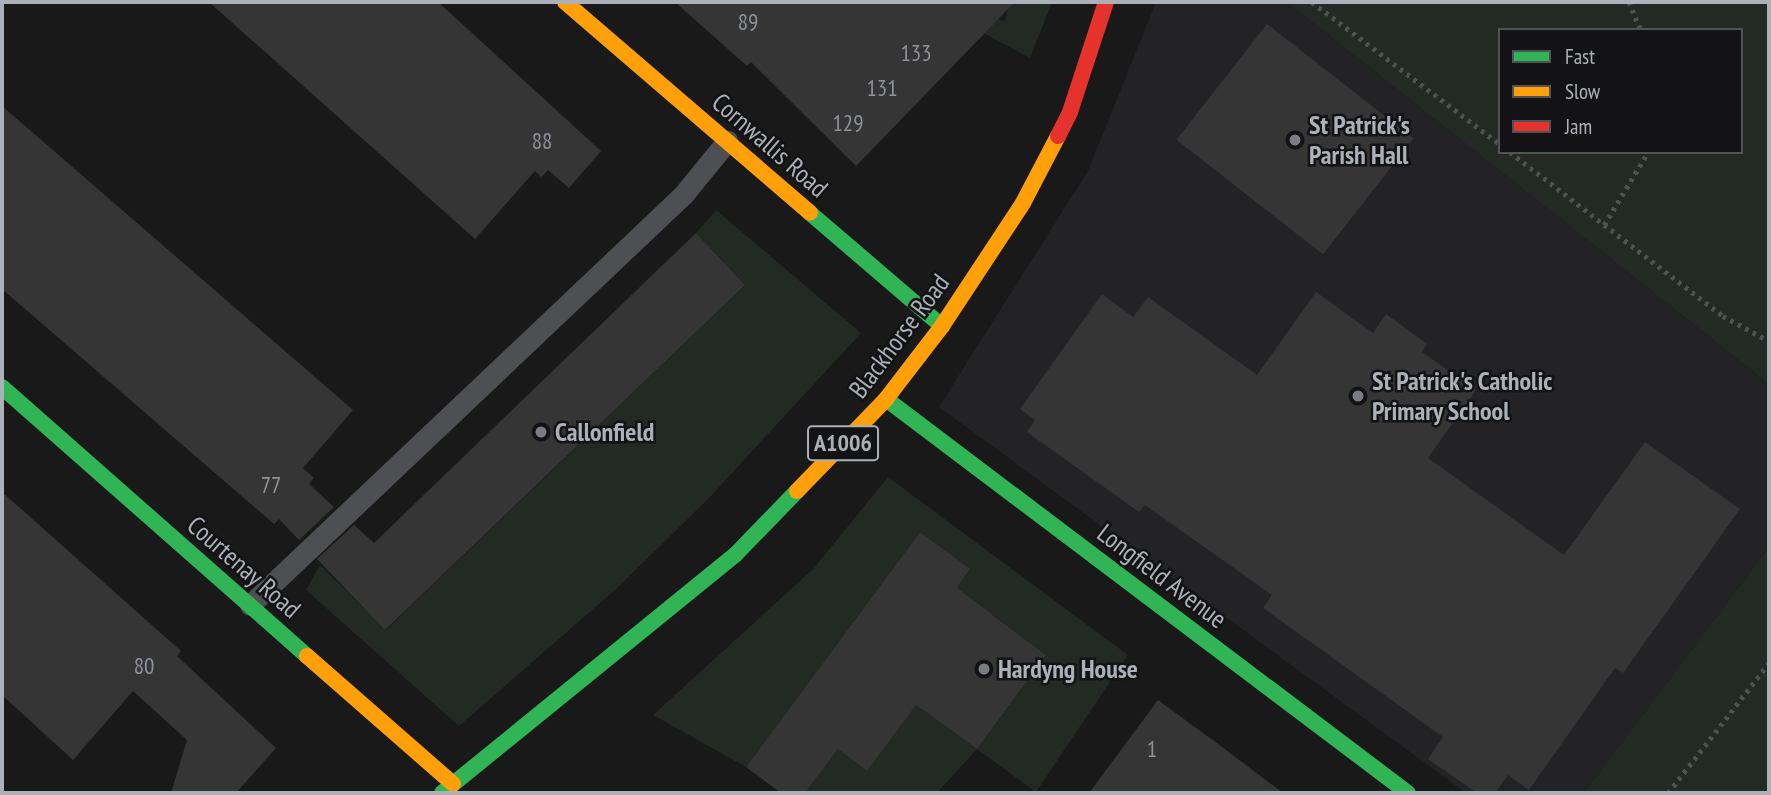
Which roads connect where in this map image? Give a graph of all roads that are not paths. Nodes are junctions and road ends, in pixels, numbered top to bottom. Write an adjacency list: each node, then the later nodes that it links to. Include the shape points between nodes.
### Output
1 (565, 2): 3 (street, Cornwallis Road)
2 (1106, 2): 4 (street, Blackhorse Road / A1006, via 1070,112 1023,203)
3 (727, 141): 4 (street, Cornwallis Road); 7 (lane, via 682,195)
4 (942, 326): 6 (street, Blackhorse Road / A1006)
5 (2, 387): 7 (street, Courtenay Road)
6 (886, 399): 8 (street, Blackhorse Road / A1006, via 735,555); 9 (street, Longfield Avenue)
7 (250, 605): 8 (street, Courtenay Road)
8 (447, 789)
9 (1408, 793)

